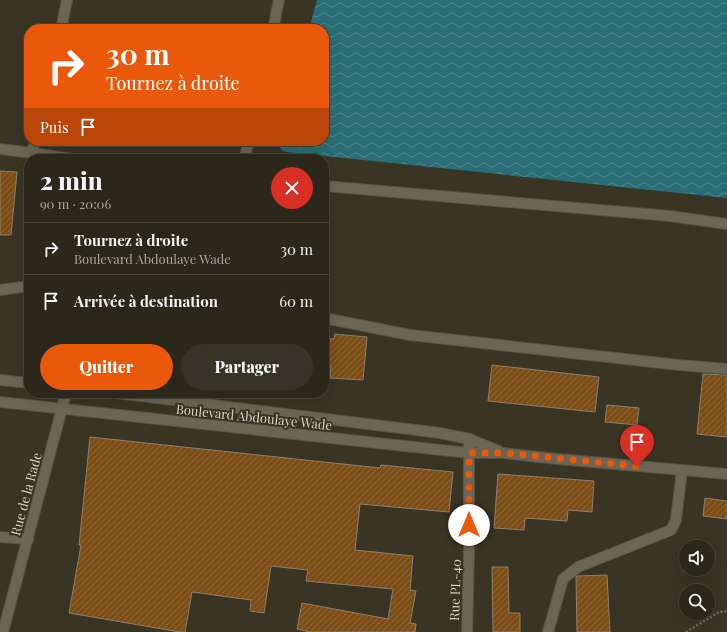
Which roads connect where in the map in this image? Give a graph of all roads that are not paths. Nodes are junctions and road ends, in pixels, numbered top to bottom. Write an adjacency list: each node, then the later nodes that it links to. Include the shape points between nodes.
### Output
1 (67, 0): 3 (street)
2 (279, 0): 4 (street)
3 (62, 24)
4 (274, 24)
5 (34, 146): 7 (street)
6 (0, 150): 7 (street)
7 (32, 153): 8 (street)
8 (39, 154)
9 (329, 186): 10 (street, via 670,216)
10 (727, 224)
11 (24, 287): 12 (street)
12 (0, 290)
13 (329, 319): 14 (street, via 410,335)
14 (727, 369)
15 (0, 380): 16 (street)
16 (24, 382)
17 (65, 398): 20 (street, Rue de la Rade)
18 (156, 398): 21 (street, Boulevard Abdoulaye Wade, via 440,433)
19 (0, 402): 20 (street, Boulevard Abdoulaye Wade)
20 (62, 409): 22 (street, Boulevard Abdoulaye Wade); 27 (street, Rue de la Rade)
21 (468, 439): 22 (street, Rue PL-40); 23 (street, Boulevard Abdoulaye Wade)
22 (469, 453): 23 (street, Boulevard Abdoulaye Wade); 29 (street, Rue PL-40)
23 (504, 453): 24 (street, Boulevard Abdoulaye Wade)
24 (682, 470): 25 (street, Boulevard Abdoulaye Wade); 30 (street, via 676,520 671,530 578,567 563,578)
25 (727, 474)
26 (0, 536): 27 (street)
27 (28, 538): 28 (street, Rue de la Rade)
28 (3, 632)
29 (467, 632)
30 (548, 632)

